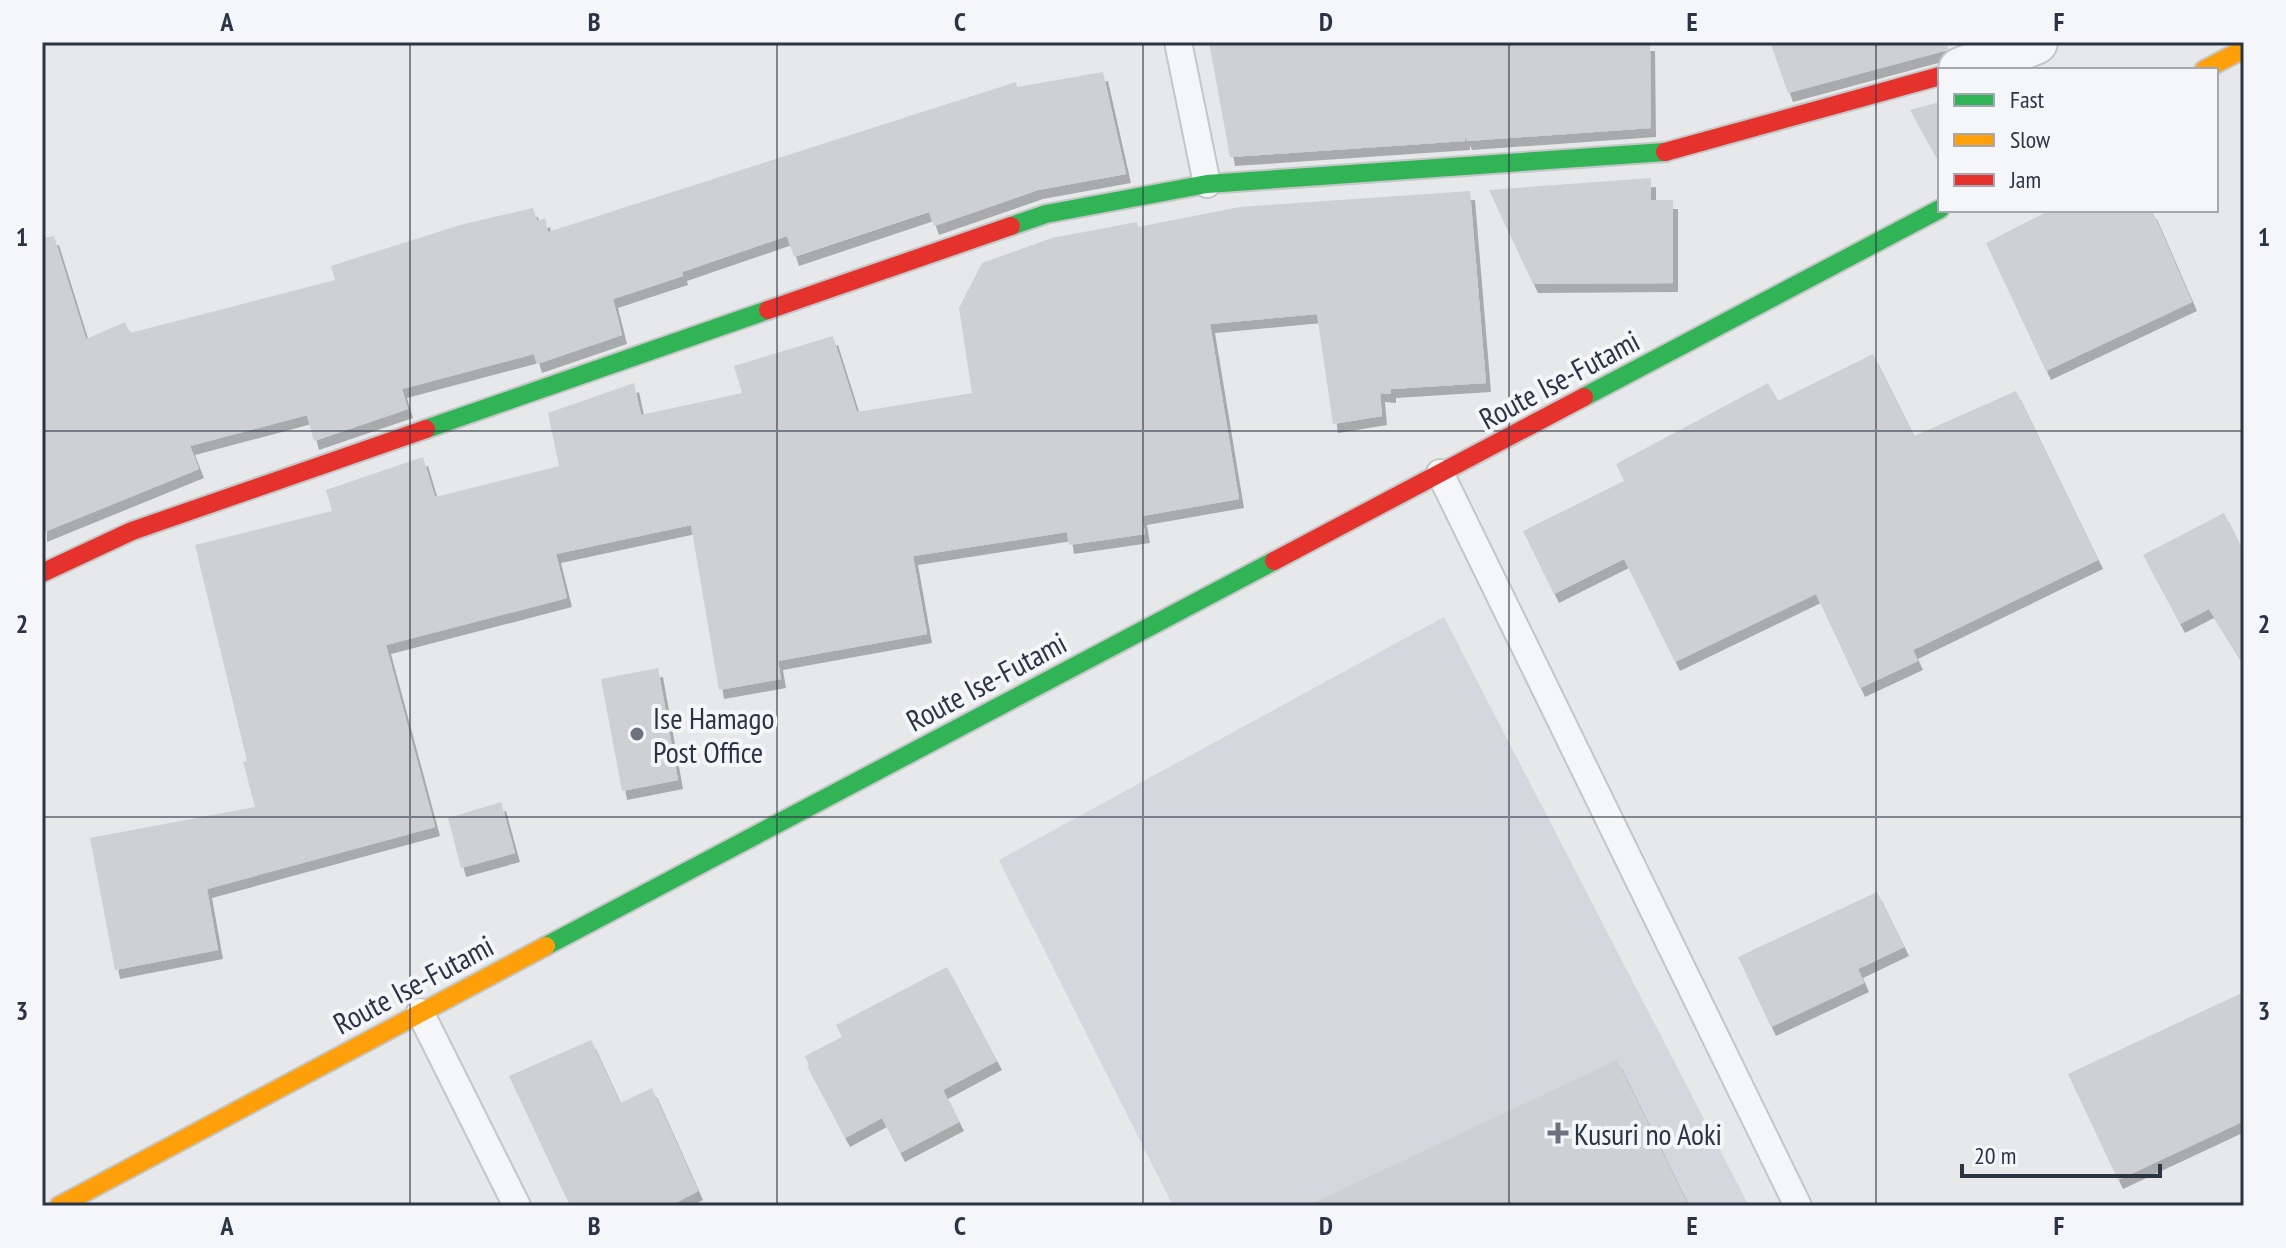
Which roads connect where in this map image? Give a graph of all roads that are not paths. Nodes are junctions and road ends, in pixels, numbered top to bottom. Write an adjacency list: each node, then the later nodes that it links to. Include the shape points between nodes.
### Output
1 (1178, 42): 7 (lane)
2 (2035, 42): 4 (street)
3 (2244, 49): 5 (main road)
4 (1966, 68)
5 (2208, 68)
6 (1938, 77): 7 (main road, via 1670,152)
7 (1207, 184): 10 (main road, via 1046,214 132,531)
8 (1938, 210): 9 (main road, Route Ise-Futami)
9 (1440, 473): 11 (main road, Route Ise-Futami); 14 (lane)
10 (42, 573)
11 (420, 1012): 12 (main road, Route Ise-Futami); 13 (lane)
12 (59, 1206)
13 (517, 1206)
14 (1798, 1206)

